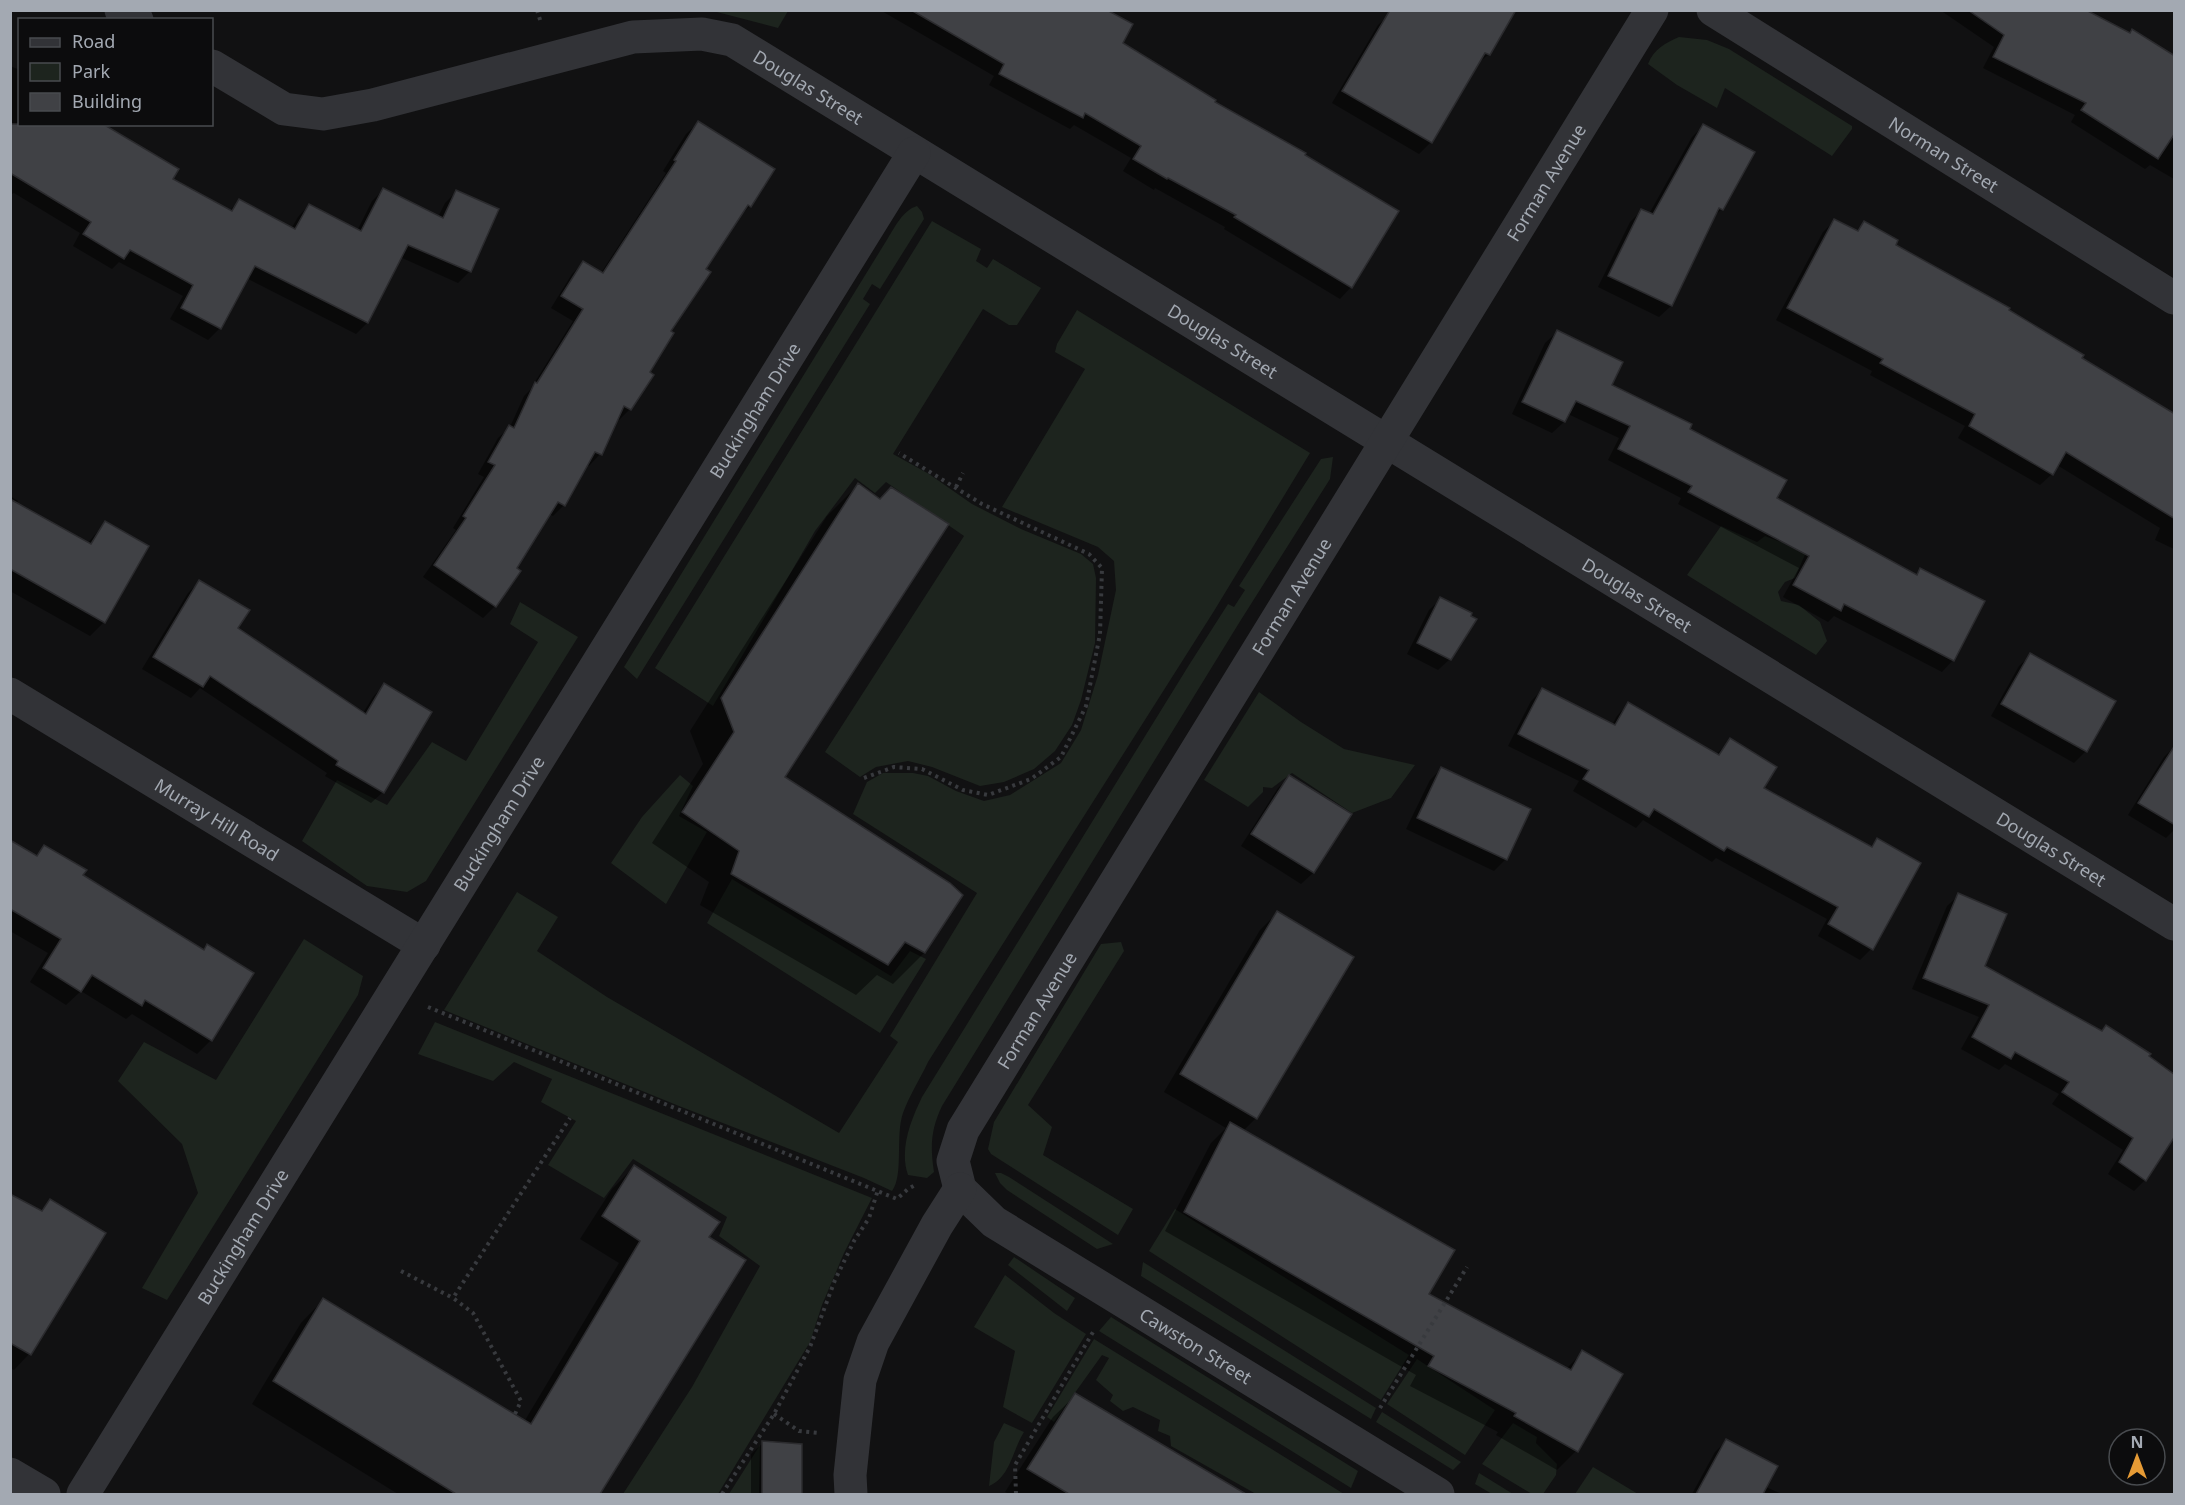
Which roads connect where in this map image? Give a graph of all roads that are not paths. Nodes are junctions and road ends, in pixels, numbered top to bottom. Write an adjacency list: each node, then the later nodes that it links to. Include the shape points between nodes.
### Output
1 (1652, 10): 6 (street, Forman Avenue)
2 (1713, 10): 5 (street, Norman Street)
3 (213, 67): 4 (street, Douglas Street, via 284,109 323,114 374,105 633,37 702,34 732,40)
4 (914, 153): 6 (street, Douglas Street); 9 (street, Buckingham Drive)
5 (2175, 298)
6 (1388, 441): 8 (street, Douglas Street); 10 (street, Forman Avenue, via 963,1130 953,1161)
7 (10, 694): 9 (street, Murray Hill Road)
8 (2175, 924)
9 (424, 945): 13 (street, Buckingham Drive)
10 (960, 1189): 14 (street, via 873,1342 860,1380 850,1475); 15 (street, Cawston Street, via 1000,1227)
11 (10, 1474): 12 (street)
12 (44, 1494)
13 (83, 1494)
14 (852, 1494)
15 (1438, 1494)

